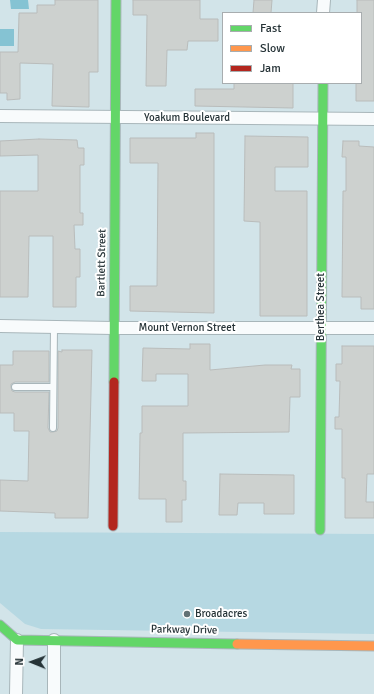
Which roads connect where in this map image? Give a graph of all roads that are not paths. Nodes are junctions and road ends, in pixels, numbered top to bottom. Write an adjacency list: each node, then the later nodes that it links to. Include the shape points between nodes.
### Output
1 (116, 0): 6 (street, Bartlett Street)
2 (324, 0): 3 (street)
3 (323, 12)
4 (323, 84): 7 (street, Berthea Street)
5 (0, 116): 6 (street, Yoakum Boulevard)
6 (115, 117): 7 (street, Yoakum Boulevard); 11 (street, Bartlett Street)
7 (322, 118): 8 (street, Yoakum Boulevard); 12 (street, Berthea Street)
8 (374, 119)
9 (0, 326): 10 (street, Mount Vernon Street)
10 (54, 327): 11 (street, Mount Vernon Street); 15 (lane)
11 (113, 328): 12 (street, Mount Vernon Street); 17 (street, Bartlett Street)
12 (321, 328): 13 (street, Mount Vernon Street); 18 (street, Berthea Street)
13 (374, 328)
14 (15, 387): 15 (lane)
15 (54, 387): 16 (lane)
16 (53, 428)
17 (113, 526)
18 (320, 530)
19 (0, 625): 20 (street)
20 (17, 640): 21 (street, Parkway Drive); 23 (street)
21 (54, 640): 22 (street, Parkway Drive); 24 (street)
22 (374, 646)
23 (16, 694)
24 (54, 694)

